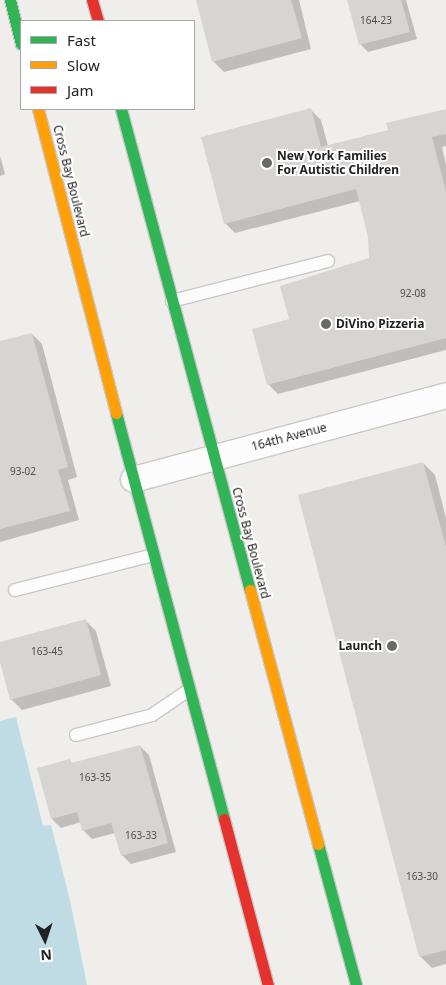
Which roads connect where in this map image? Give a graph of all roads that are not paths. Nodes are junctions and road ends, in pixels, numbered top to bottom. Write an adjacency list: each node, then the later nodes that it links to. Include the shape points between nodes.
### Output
1 (10, 0): 4 (main road)
2 (92, 0): 3 (main road)
3 (98, 20)
4 (20, 40)
5 (38, 110): 11 (main road, Cross Bay Boulevard)
6 (121, 110): 8 (main road, Cross Bay Boulevard)
7 (328, 261): 8 (lane)
8 (172, 301): 10 (main road, Cross Bay Boulevard)
9 (446, 396): 10 (street, 164th Avenue)
10 (214, 458): 11 (street, 164th Avenue); 17 (main road, Cross Bay Boulevard)
11 (133, 479): 12 (main road, Cross Bay Boulevard)
12 (153, 555): 13 (lane); 14 (main road, Cross Bay Boulevard)
13 (15, 590)
14 (189, 690): 15 (lane, via 152,716); 16 (main road, Cross Bay Boulevard)
15 (76, 735)
16 (268, 985)
17 (356, 985)

